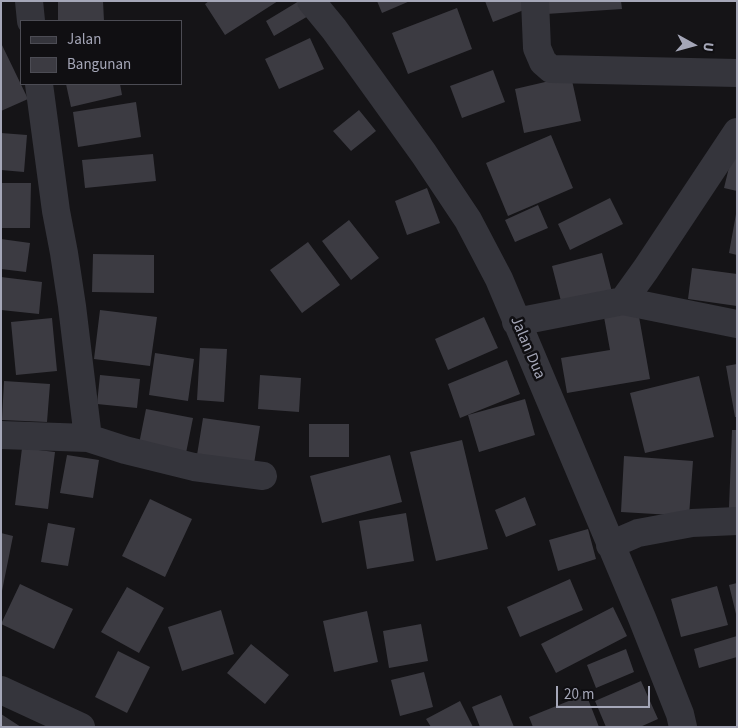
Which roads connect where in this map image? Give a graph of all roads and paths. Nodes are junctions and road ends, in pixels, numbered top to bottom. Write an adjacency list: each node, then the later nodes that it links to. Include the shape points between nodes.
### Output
1 (29, 1): 4 (street)
2 (311, 1): 9 (street, Jalan Dua, via 424,154 468,220 499,279)
3 (535, 1): 5 (street, via 537,48 543,62 551,69)
4 (31, 20)
5 (737, 73)
6 (39, 85): 12 (street)
7 (737, 132): 8 (street)
8 (623, 302): 9 (street); 10 (street)
9 (516, 322): 15 (street, Jalan Dua)
10 (737, 324)
11 (1, 435): 12 (street)
12 (88, 438): 13 (street, via 194,467)
13 (263, 476)
14 (737, 521): 15 (street, via 692,522 638,533)
15 (610, 545): 18 (street, Jalan Dua)
16 (1, 690): 17 (street)
17 (81, 727)
18 (683, 727)

